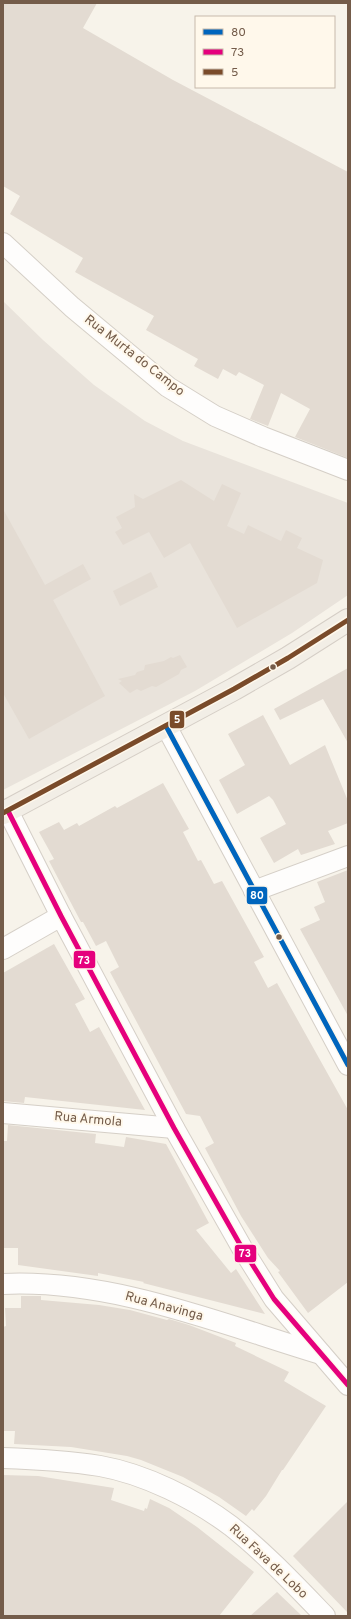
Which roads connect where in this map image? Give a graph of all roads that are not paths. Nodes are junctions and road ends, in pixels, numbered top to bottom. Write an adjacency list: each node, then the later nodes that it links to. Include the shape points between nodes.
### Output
1 (3, 243): 2 (street, Rua Murta do Campo, via 72,307 168,387 215,416)
2 (348, 470)
3 (348, 620): 4 (main road, via 288,658)
4 (166, 726): 5 (main road); 7 (street)
5 (5, 812): 8 (street)
6 (348, 856): 7 (street)
7 (254, 891): 10 (street)
8 (61, 916): 9 (street); 12 (street)
9 (3, 949)
10 (348, 1065)
11 (3, 1113): 12 (street, Rua Armola)
12 (174, 1128): 14 (street, via 274,1299)
13 (3, 1284): 14 (street, Rua Anavinga, via 52,1285 114,1294 183,1310)
14 (321, 1354): 15 (street)
15 (348, 1385)
16 (3, 1458): 17 (street, Rua Fava de Lobo, via 43,1459 100,1466 151,1481 194,1502 230,1526 268,1558)
17 (325, 1616)

